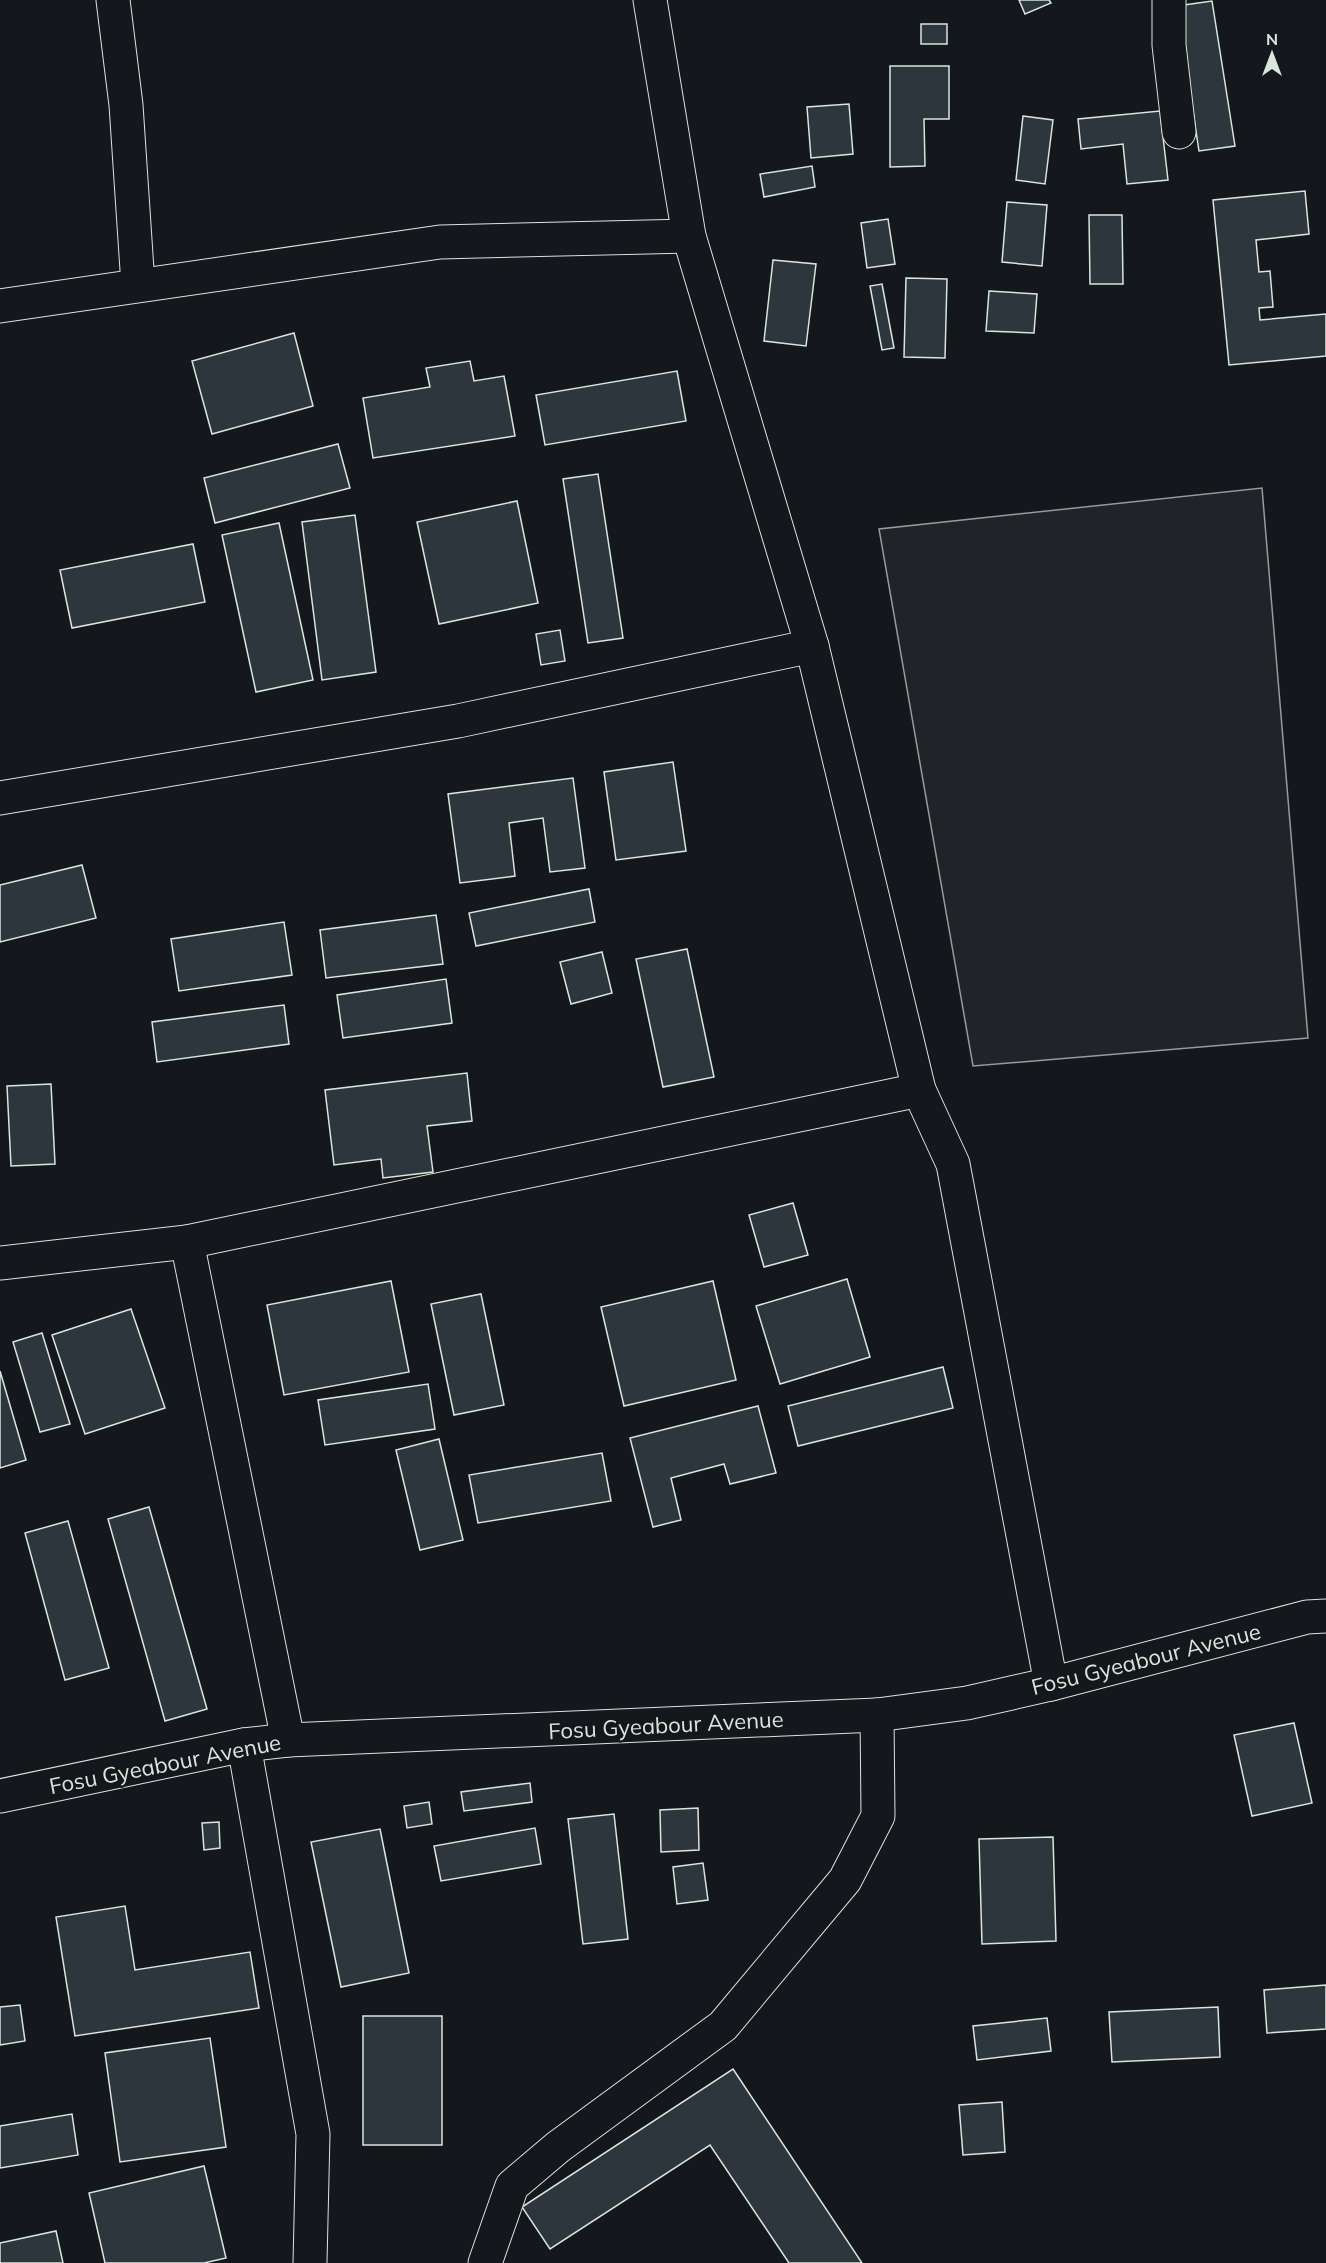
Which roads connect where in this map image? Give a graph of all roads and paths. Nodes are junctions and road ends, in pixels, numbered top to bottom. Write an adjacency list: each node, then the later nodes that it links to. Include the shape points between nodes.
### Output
1 (113, 0): 6 (street, via 126,105)
2 (650, 0): 5 (street)
3 (1169, 0): 4 (street, via 1169,45)
4 (1179, 132)
5 (689, 236): 6 (street, via 440,242); 8 (street)
6 (138, 285): 7 (street)
7 (0, 306)
8 (812, 646): 9 (street, via 458,721); 10 (street)
9 (0, 798)
10 (919, 1090): 11 (street); 14 (street, via 952,1164)
11 (187, 1242): 12 (street); 16 (street)
12 (0, 1263)
13 (1326, 1616): 14 (street, Fosu Gyeabour Avenue, via 1307,1617)
14 (1051, 1684): 15 (street, Fosu Gyeabour Avenue, via 967,1703)
15 (876, 1715): 16 (street, Fosu Gyeabour Avenue); 20 (street, via 878,1816 845,1880 723,2026 558,2147 512,2186)
16 (288, 1740): 17 (street, Fosu Gyeabour Avenue)
17 (244, 1745): 18 (street, Fosu Gyeabour Avenue); 19 (street, via 313,2134)
18 (0, 1796)
19 (310, 2263)
20 (485, 2263)

